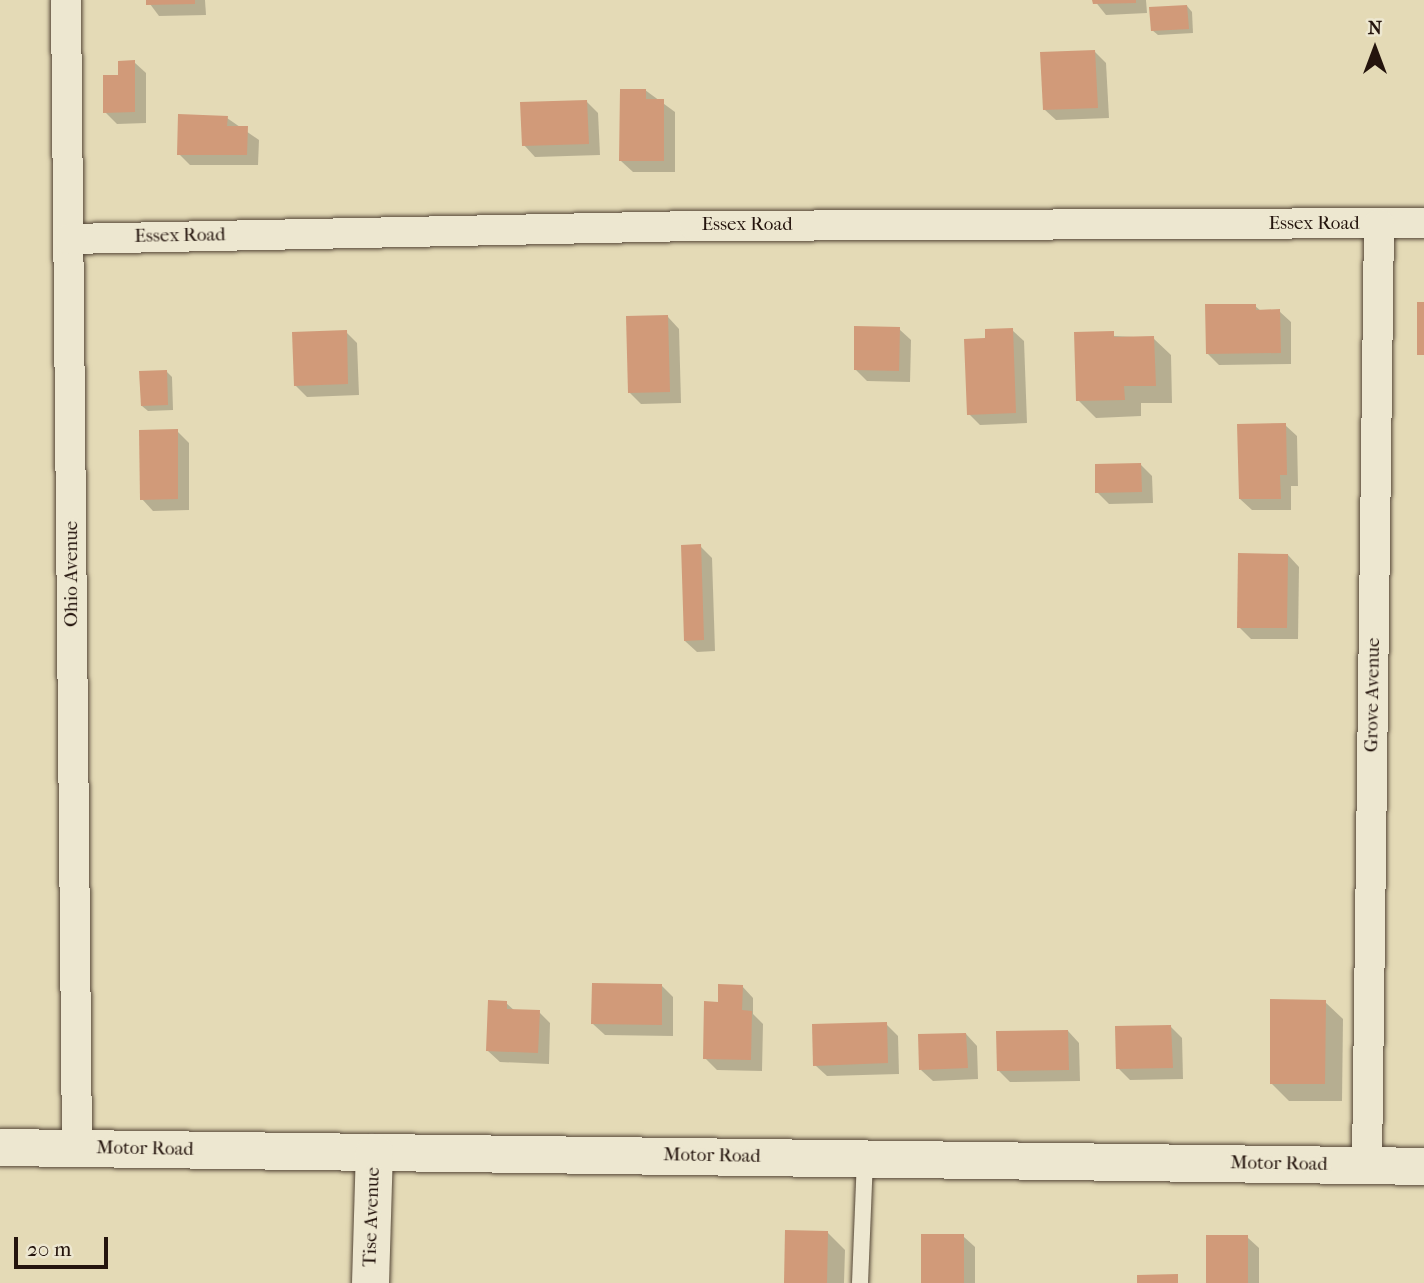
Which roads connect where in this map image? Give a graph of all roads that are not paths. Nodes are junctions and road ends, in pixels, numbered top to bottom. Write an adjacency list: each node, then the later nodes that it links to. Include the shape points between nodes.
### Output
1 (66, 0): 4 (street, Ohio Avenue)
2 (1424, 223): 3 (street, Essex Road)
3 (1379, 224): 4 (street, Essex Road, via 695,226); 9 (street, Grove Avenue)
4 (69, 239): 6 (street, Ohio Avenue)
5 (0, 1147): 6 (street, Motor Road)
6 (77, 1148): 7 (street, Motor Road)
7 (374, 1152): 8 (street, Motor Road); 11 (street, Tise Avenue)
8 (865, 1158): 9 (street, Motor Road); 12 (lane)
9 (1367, 1165): 10 (street, Motor Road)
10 (1424, 1166)
11 (370, 1283)
12 (860, 1283)

